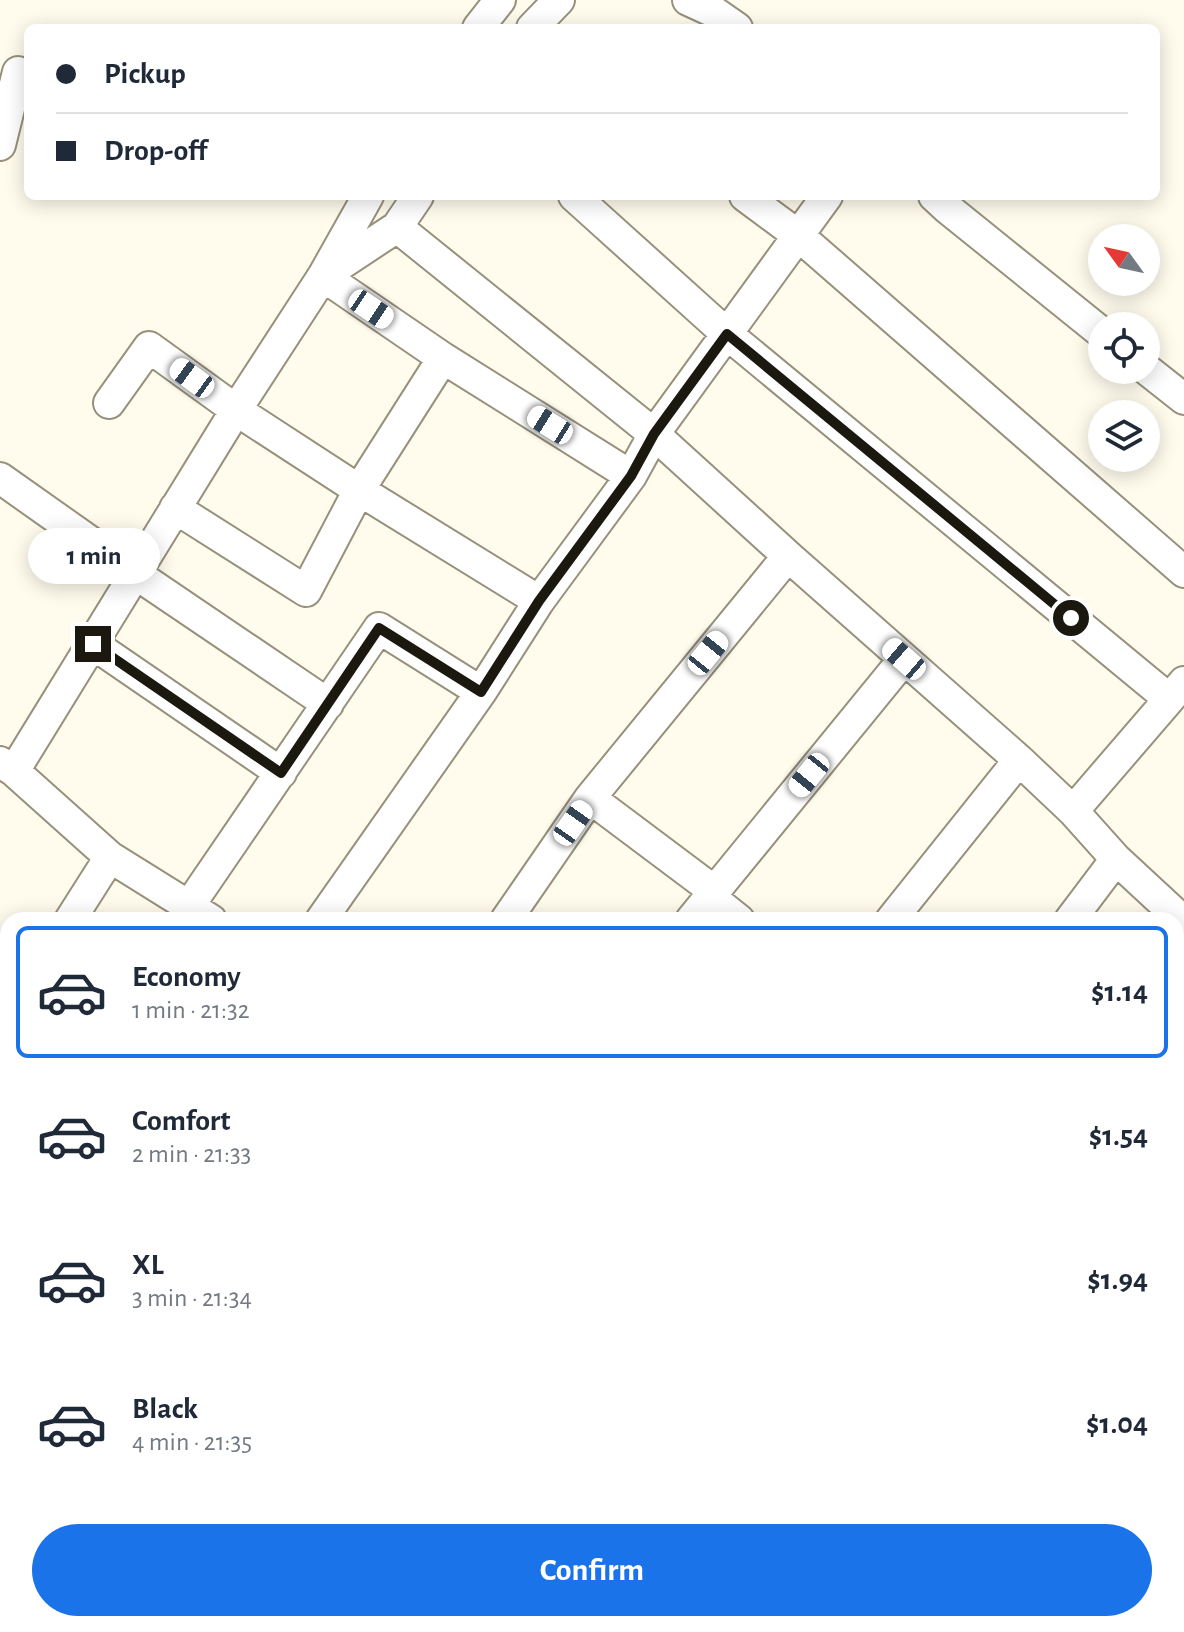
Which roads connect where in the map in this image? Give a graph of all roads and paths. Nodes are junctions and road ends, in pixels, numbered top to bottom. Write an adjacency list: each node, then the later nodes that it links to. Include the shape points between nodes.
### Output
1 (500, 0): 4 (street)
2 (559, 0): 5 (street)
3 (688, 0): 6 (street)
4 (481, 24)
5 (536, 24)
6 (731, 24)
7 (18, 72): 8 (street)
8 (0, 145)
9 (366, 200): 17 (street)
10 (415, 200): 15 (street)
11 (578, 200): 19 (street)
12 (750, 200): 16 (street)
13 (824, 200): 16 (street)
14 (939, 200): 18 (street)
15 (397, 227): 17 (street); 25 (street)
16 (799, 236): 19 (street); 31 (street)
17 (323, 276): 20 (street); 24 (street)
18 (1088, 322)
19 (727, 334): 25 (street); 36 (street)
20 (443, 358): 26 (street); 28 (street)
21 (1160, 380): 22 (street)
22 (1184, 399)
23 (109, 403): 24 (street, via 149,347)
24 (236, 410): 28 (street); 29 (street)
25 (654, 434): 26 (street); 30 (street)
26 (631, 476): 33 (street)
27 (0, 478): 32 (street)
28 (359, 490): 29 (street, via 306,591); 33 (street)
29 (175, 508): 32 (street)
30 (788, 556): 35 (street); 42 (street)
31 (1184, 572)
32 (136, 574): 34 (street); 38 (street)
33 (539, 601): 37 (street)
34 (93, 644): 40 (street); 41 (street)
35 (904, 659): 39 (street); 46 (street)
36 (1176, 691): 43 (street)
37 (481, 692): 38 (street, via 379,628); 50 (street)
38 (328, 704): 41 (street)
39 (1019, 760): 43 (street); 54 (street)
40 (7, 766): 44 (street)
41 (281, 773): 49 (street)
42 (590, 798): 46 (street); 51 (street)
43 (1073, 811): 45 (street)
44 (110, 857): 47 (street); 48 (street)
45 (1116, 859): 55 (street); 56 (street)
46 (712, 893): 52 (street); 53 (street)
47 (75, 912)
48 (198, 912)
49 (201, 912)
50 (327, 912)
51 (512, 912)
52 (697, 912)
53 (731, 912)
54 (897, 912)
55 (1076, 912)
56 (1173, 912)

